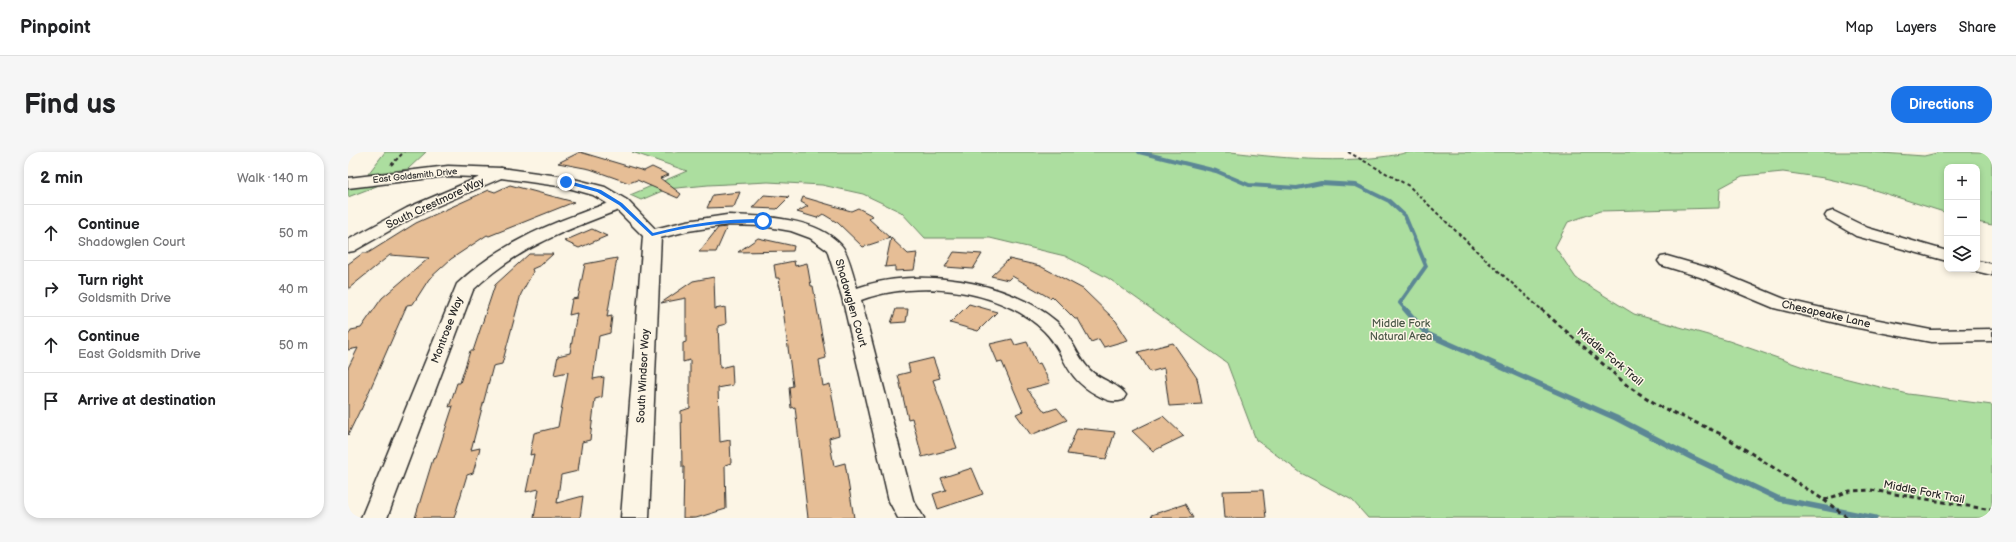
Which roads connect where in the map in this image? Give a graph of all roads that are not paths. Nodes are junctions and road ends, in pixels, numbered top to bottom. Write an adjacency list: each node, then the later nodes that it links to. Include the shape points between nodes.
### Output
1 (501, 173): 2 (street, East Goldsmith Drive, via 448,171); 3 (street, East Goldsmith Drive, via 566,182 599,191); 6 (street, South Crestmore Way, via 413,211)
2 (348, 183)
3 (621, 204): 5 (street, East Goldsmith Drive); 14 (street, Montrose Way, via 560,226 515,247 481,270 464,288)
4 (1834, 216): 7 (street, via 1862,232)
5 (652, 235): 11 (street, Shadowglen Court, via 727,220 763,221 795,227 816,234 835,248); 15 (street, South Windsor Way)
6 (348, 246)
7 (1944, 255)
8 (1667, 261): 12 (street, Chesapeake Lane, via 1781,304 1848,320 1931,336)
9 (1980, 267): 10 (street)
10 (1992, 270)
11 (851, 298): 13 (street, via 878,287 928,284 968,287 1000,296 1036,314 1051,327 1086,378); 16 (street, Shadowglen Court, via 901,501)
12 (1992, 336)
13 (1115, 395)
14 (374, 518)
15 (635, 518)
16 (912, 518)

